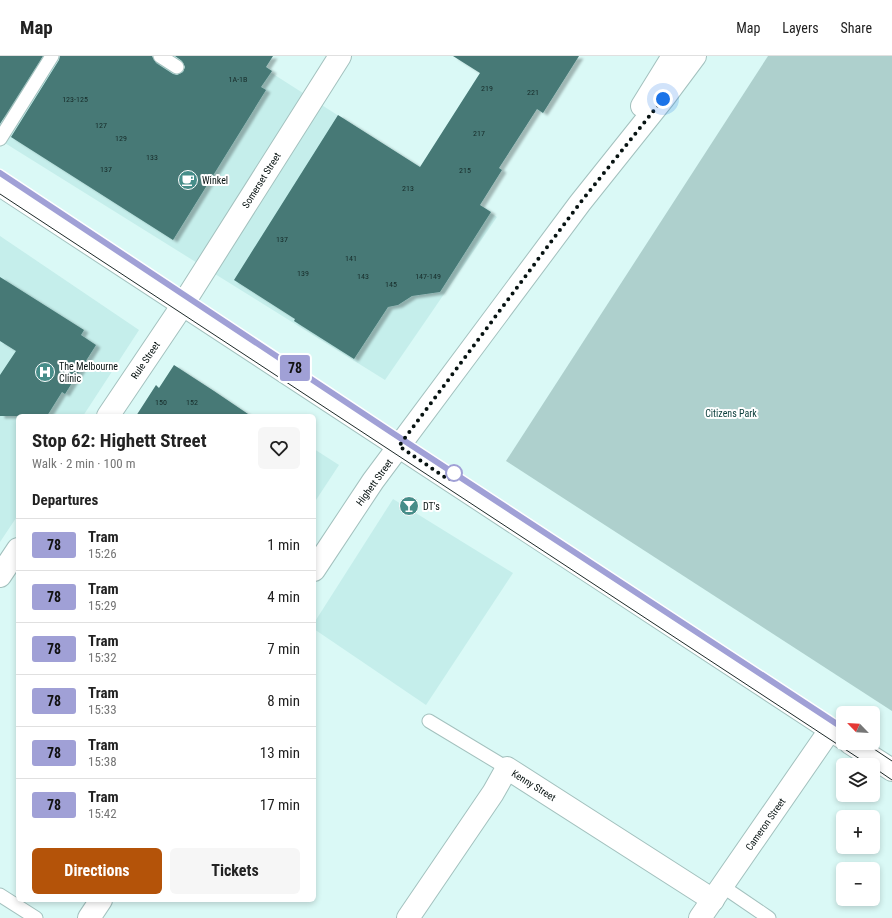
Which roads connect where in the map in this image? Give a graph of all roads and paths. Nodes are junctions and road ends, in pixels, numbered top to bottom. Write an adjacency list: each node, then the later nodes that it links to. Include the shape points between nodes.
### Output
1 (52, 56): 7 (lane)
2 (160, 56): 6 (lane)
3 (340, 56): 10 (street, Somerset Street)
4 (672, 56): 9 (street, Highett Street)
5 (695, 56): 9 (street, Highett Street)
6 (177, 66)
7 (0, 138)
8 (0, 185): 10 (street)
9 (580, 203): 12 (street, Highett Street)
10 (183, 305): 11 (street, Rule Street); 12 (street)
11 (109, 414)
12 (399, 446): 14 (street, Highett Street); 17 (street)
13 (16, 552): 15 (street)
14 (316, 567)
15 (0, 576)
16 (429, 721): 20 (lane)
17 (836, 733)
18 (836, 735): 22 (street, Cameron Street)
19 (861, 750): 21 (street)
20 (507, 768): 22 (street, Kenny Street); 27 (street, Kenny Street, via 493,793)
21 (892, 770)
22 (717, 893): 28 (street, Cameron Street); 29 (lane)
23 (0, 895): 25 (lane)
24 (100, 902): 26 (street)
25 (36, 918)
26 (90, 918)
27 (408, 918)
28 (700, 918)
29 (769, 918)

